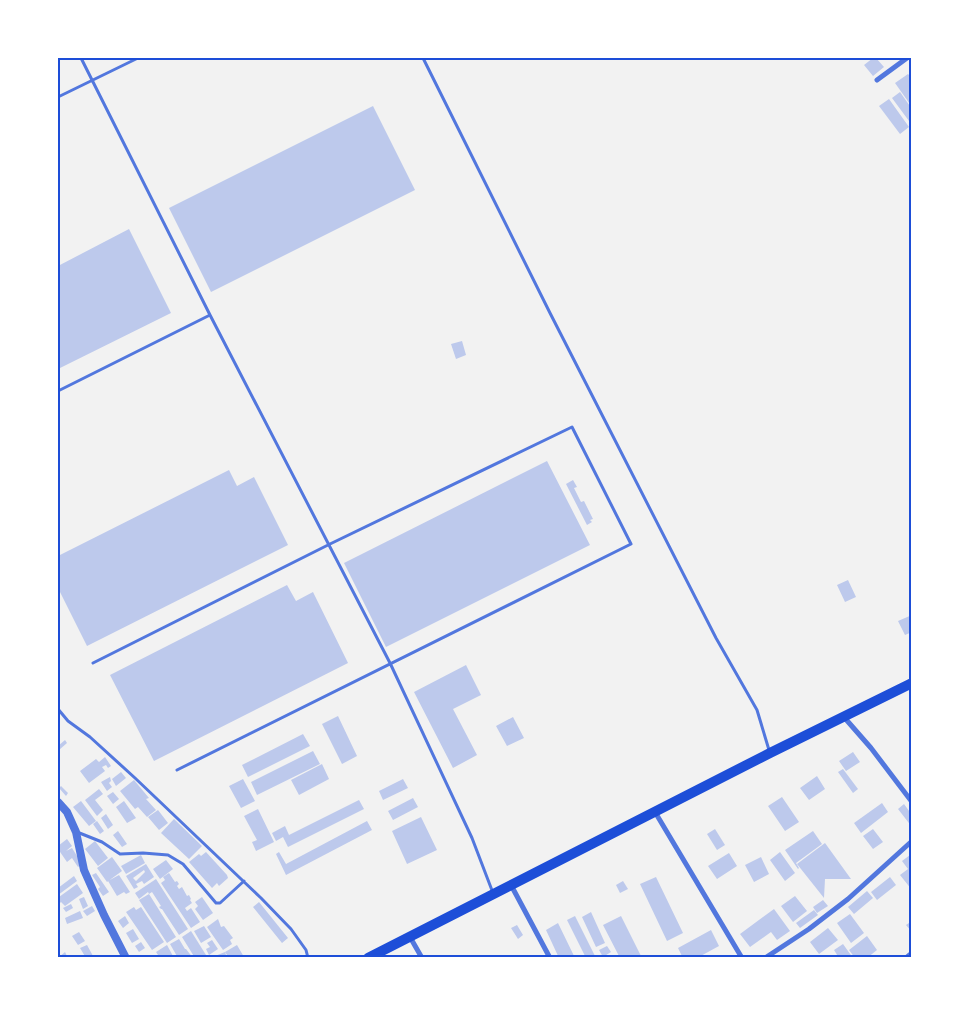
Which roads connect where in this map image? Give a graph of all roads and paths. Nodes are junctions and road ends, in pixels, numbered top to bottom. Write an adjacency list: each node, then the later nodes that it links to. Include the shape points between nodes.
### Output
1 (81, 58): 5 (lane)
2 (138, 58): 5 (lane)
3 (423, 58): 16 (lane, via 707,620 757,710)
4 (907, 58): 6 (street)
5 (92, 80): 7 (lane); 8 (lane)
6 (877, 80)
7 (58, 97)
8 (210, 315): 9 (lane); 10 (lane)
9 (58, 391)
10 (330, 544): 11 (lane); 12 (lane); 12 (lane, via 572,427 631,544)
11 (93, 663)
12 (390, 663): 17 (lane); 25 (lane, via 472,838)
13 (912, 683): 15 (highway)
14 (58, 709): 23 (lane)
15 (843, 716): 16 (highway); 19 (street)
16 (770, 753): 20 (highway)
17 (177, 770)
18 (58, 802): 21 (street, via 67,812)
19 (912, 802)
20 (655, 812): 24 (highway); 33 (street)
21 (76, 832): 23 (lane, via 102,842 120,854 168,855 183,864 216,903); 28 (street, via 84,870)
22 (912, 840): 34 (street, via 848,899 809,930)
23 (244, 881): 29 (lane, via 291,929)
24 (511, 885): 25 (highway); 32 (street)
25 (494, 894): 26 (highway)
26 (410, 936): 30 (highway); 31 (street)
27 (912, 953): 35 (street)
28 (126, 958)
29 (308, 958)
30 (368, 958)
31 (422, 958)
32 (550, 958)
33 (742, 958)
34 (765, 958)
35 (906, 958)

